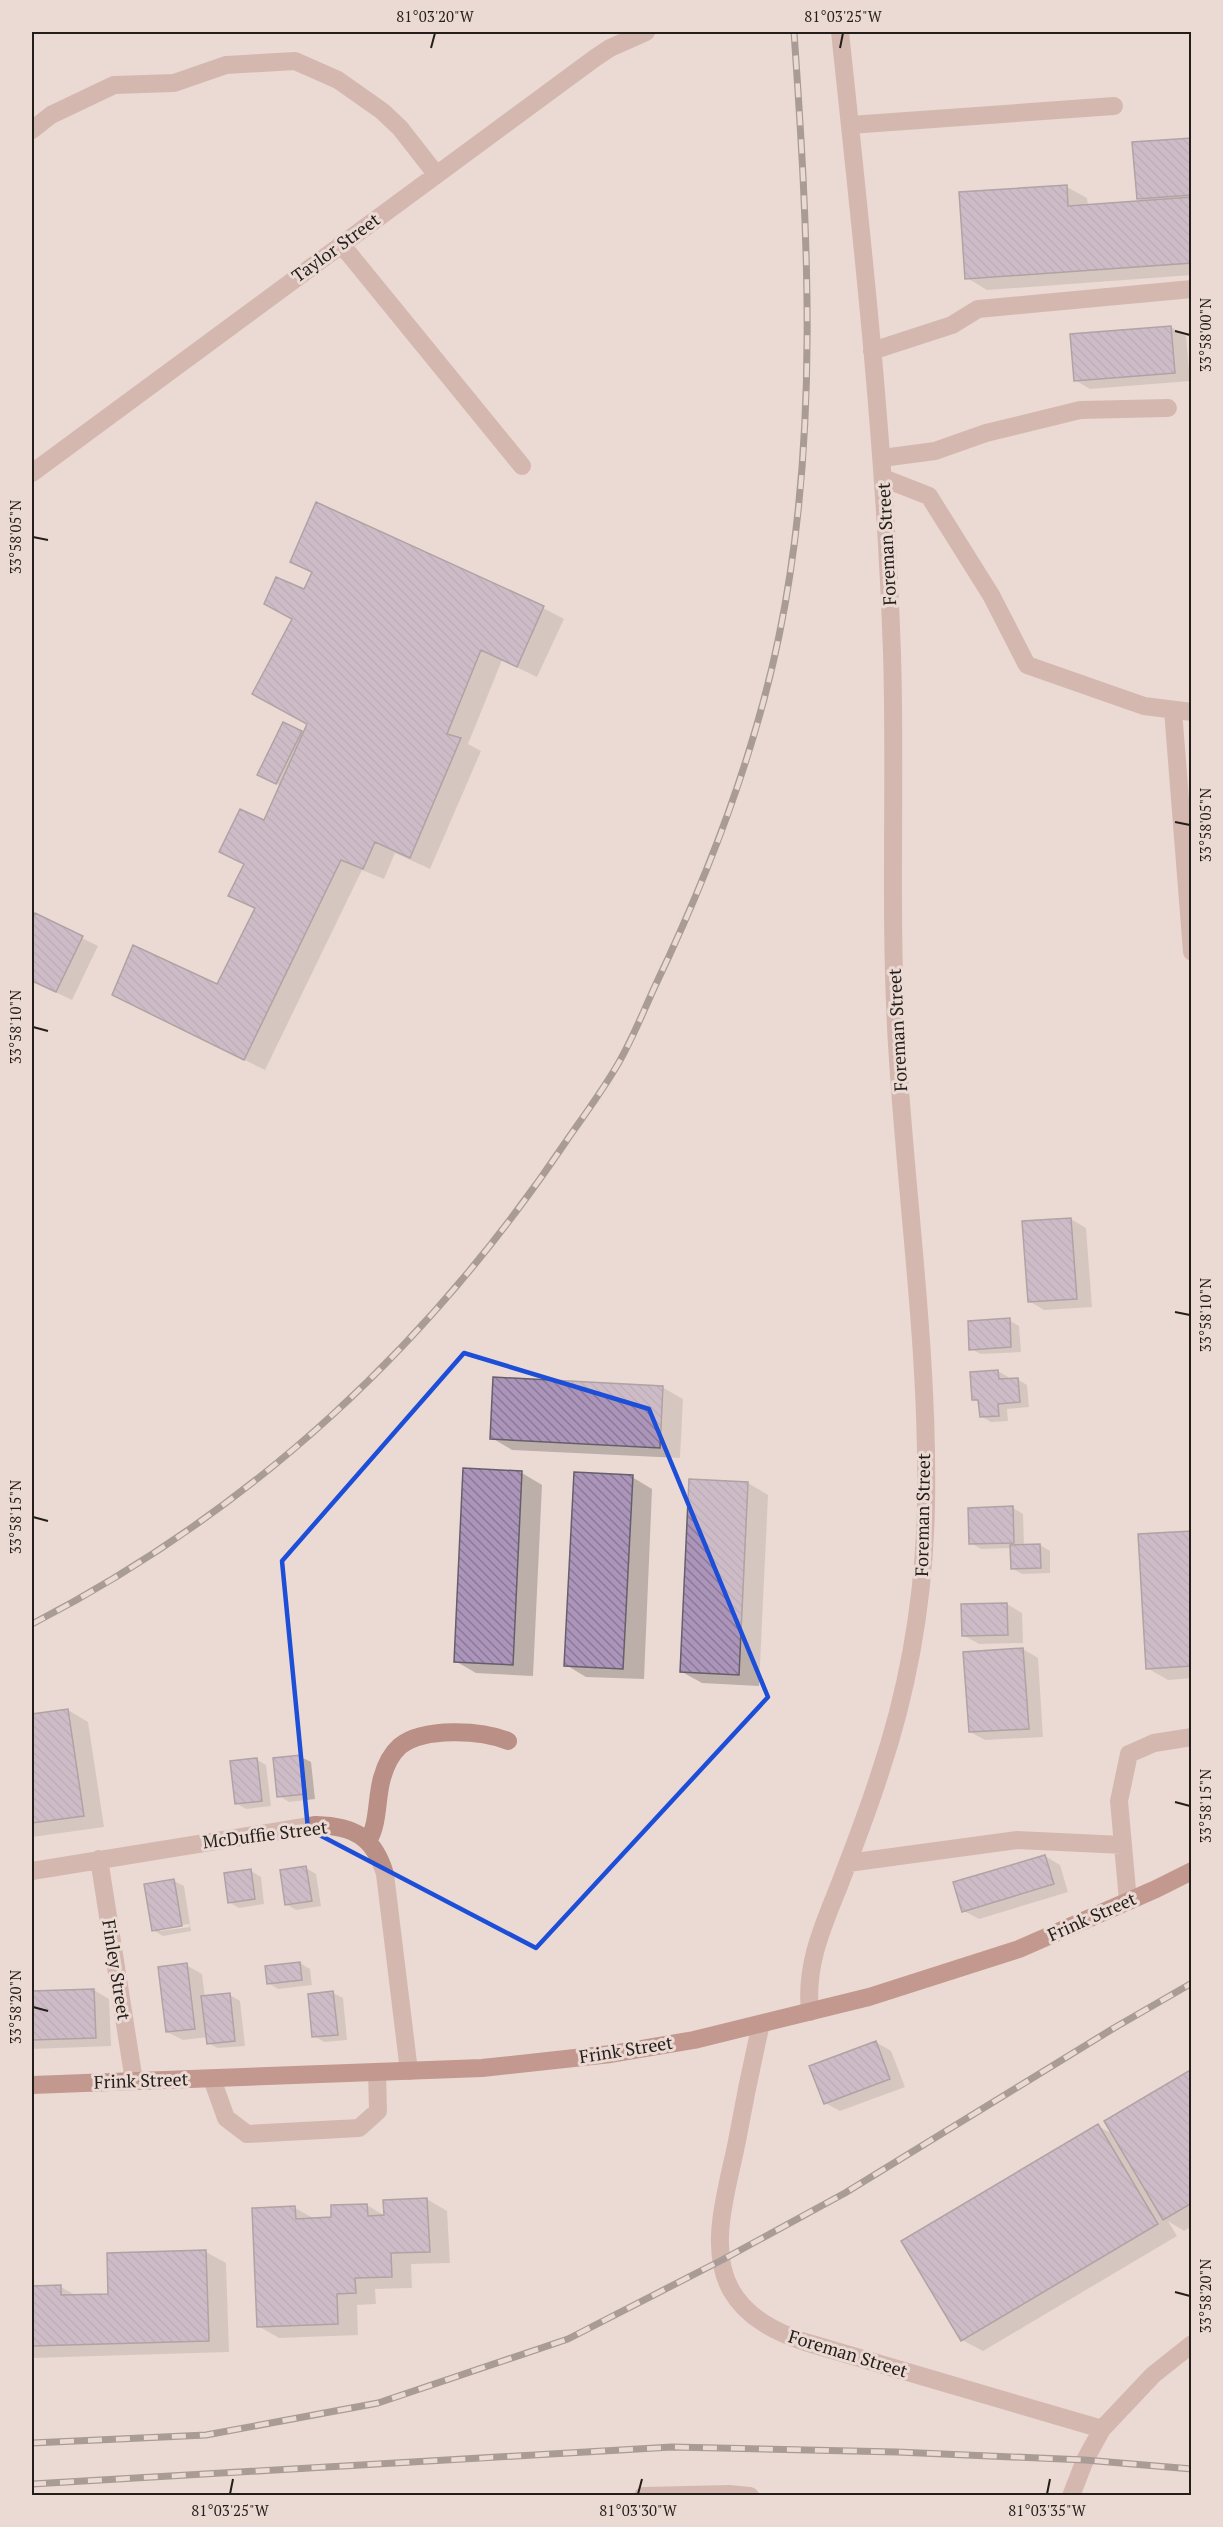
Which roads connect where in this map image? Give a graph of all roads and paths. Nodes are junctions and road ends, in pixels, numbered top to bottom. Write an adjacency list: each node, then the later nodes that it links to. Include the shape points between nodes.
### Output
1 (643, 32): 6 (street, Taylor Street, via 595,58)
2 (840, 32): 4 (street, Foreman Street)
3 (1114, 106): 4 (street)
4 (850, 125): 9 (street, Foreman Street)
5 (32, 130): 6 (street, via 51,115 114,85 174,83 226,65 295,61 338,80 382,111)
6 (436, 174): 7 (street, Taylor Street)
7 (340, 244): 12 (street); 13 (street, Taylor Street)
8 (1191, 289): 9 (street, via 978,309 952,325)
9 (872, 351): 11 (street, Foreman Street)
10 (1168, 408): 11 (street, via 1080,410 935,451)
11 (882, 458): 14 (street, Foreman Street)
12 (522, 466)
13 (32, 473)
14 (883, 478): 15 (street, via 928,496 991,595 1027,665 1144,706); 23 (street, Foreman Street, via 893,702 892,903 897,1046 924,1390 926,1506 921,1601 912,1653 892,1735)
15 (1173, 710): 16 (street); 17 (street)
16 (1191, 712)
17 (1191, 952)
18 (1191, 1737): 21 (street, via 1154,1743 1129,1754 1119,1801)
19 (508, 1741): 20 (street, via 475,1732 424,1736 400,1746 382,1778 375,1827)
20 (368, 1841): 22 (street, McDuffie Street, via 353,1831 316,1825); 30 (street, via 380,1857 385,1874)
21 (1123, 1845): 23 (street, via 1017,1840); 26 (street)
22 (99, 1859): 24 (street, McDuffie Street); 32 (street, Finley Street)
23 (848, 1863): 27 (street, Foreman Street, via 813,1954 808,1991)
24 (32, 1871)
25 (1191, 1871): 26 (main road, Frink Street)
26 (1128, 1901): 27 (main road, Frink Street, via 1019,1948)
27 (810, 2012): 28 (main road, Frink Street)
28 (761, 2024): 30 (main road, Frink Street, via 611,2054); 35 (street, Foreman Street, via 722,2215 722,2260 730,2289 741,2304 770,2328 805,2342)
29 (377, 2072): 30 (main road, Frink Street); 31 (main road, Frink Street); 31 (street, via 378,2111 358,2128 247,2134 226,2118)
30 (409, 2072)
31 (212, 2079): 32 (main road, Frink Street)
32 (134, 2081): 33 (main road, Frink Street)
33 (32, 2085)
34 (1191, 2344): 35 (street, via 1153,2375)
35 (1102, 2429): 38 (street)
36 (643, 2496): 37 (street)
37 (750, 2496)
38 (1071, 2496)

